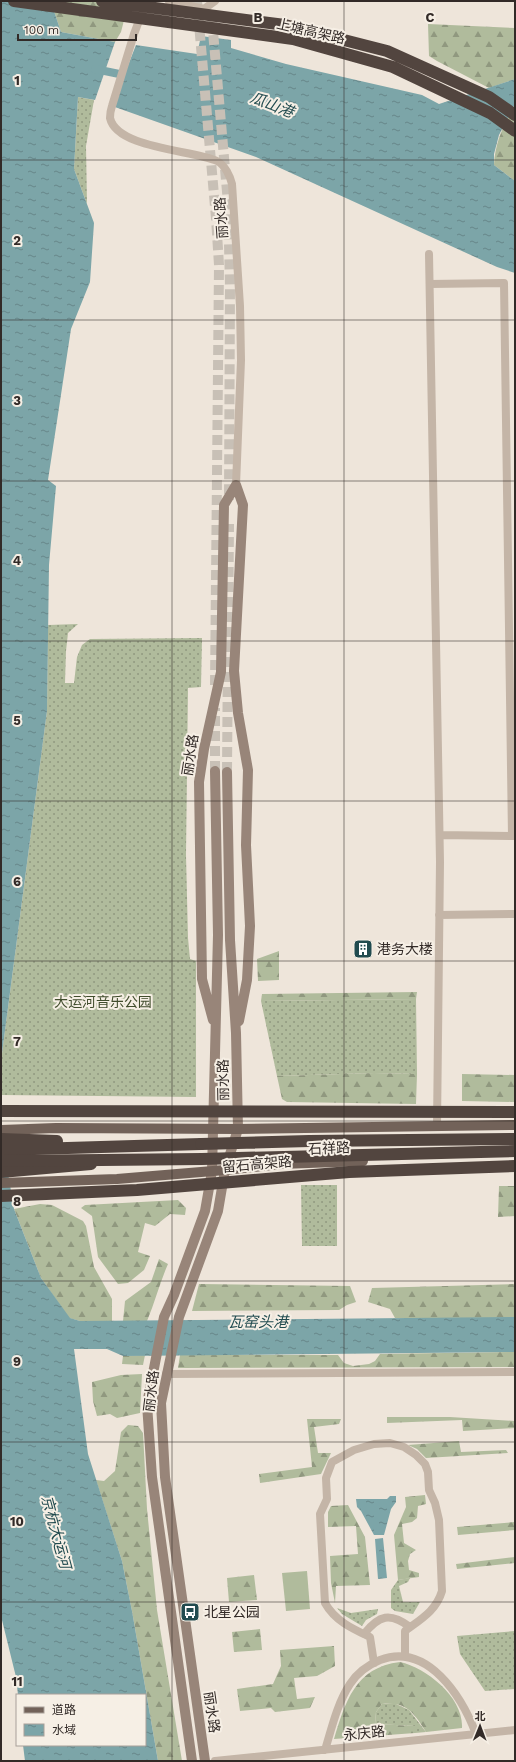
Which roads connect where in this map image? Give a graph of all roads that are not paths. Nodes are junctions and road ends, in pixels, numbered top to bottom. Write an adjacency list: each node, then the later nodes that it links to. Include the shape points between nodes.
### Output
1 (14, 1): 7 (highway, 上塘高架路, bridge, via 293,39 393,67 490,113)
2 (102, 1): 6 (highway, 上塘高架路, bridge, via 286,25 387,51 489,97)
3 (150, 1): 10 (street, 丽水路, via 146,2 134,34 110,118 116,128 127,137 219,162 229,175 232,184 240,314 241,360)
4 (169, 1): 5 (street, via 204,9)
5 (215, 1)
6 (515, 115)
7 (515, 131)
8 (429, 254): 9 (street)
9 (430, 284): 13 (street); 14 (street, via 504,283)
10 (236, 485): 17 (main road, 丽水路, via 224,506 221,672 204,749 200,782 202,979); 18 (main road, 丽水路, via 243,505 234,671 248,770 246,845 250,926 247,980)
11 (215, 771): 17 (main road, 丽水路, via 218,935)
12 (227, 772): 18 (main road, 丽水路, via 230,940)
13 (440, 835): 14 (street); 16 (street)
14 (513, 836)
15 (515, 914): 16 (street)
16 (439, 915): 22 (street)
17 (216, 1032): 23 (main road, 丽水路)
18 (236, 1033): 24 (main road, 丽水路)
19 (1, 1111): 20 (highway, bridge)
20 (515, 1112)
21 (515, 1125): 22 (main road, 石祥路)
22 (437, 1126): 24 (main road, 石祥路)
23 (213, 1128): 24 (main road, 石祥路); 25 (main road, 石祥路); 35 (main road, 丽水路)
24 (238, 1129): 34 (main road, 丽水路)
25 (6, 1130)
26 (1, 1139): 28 (highway)
27 (515, 1139): 28 (highway, 留石高架路, bridge)
28 (138, 1145): 29 (highway, 留石高架路)
29 (1, 1150)
30 (515, 1153): 31 (highway, 留石高架路, bridge, via 491,1151); 34 (main road, 石祥路, via 281,1164)
31 (121, 1160): 32 (highway, 留石高架路, bridge); 36 (highway, bridge)
32 (1, 1161)
33 (515, 1166): 38 (highway, 留石高架路, bridge, via 349,1172 137,1190)
34 (225, 1170): 35 (main road, 石祥路); 40 (main road, 丽水路, via 218,1211 179,1317)
35 (212, 1171): 37 (main road, 石祥路, via 72,1181); 48 (main road, 丽水路, via 205,1211 164,1317 147,1404 152,1477)
36 (1, 1172)
37 (1, 1183)
38 (1, 1196)
39 (515, 1372): 40 (street)
40 (166, 1374): 49 (main road, 丽水路, via 161,1403 165,1477)
41 (410, 1627): 42 (street, via 403,1621 385,1617 374,1622); 42 (street, via 439,1603 442,1591 439,1520 429,1490 425,1464 404,1447 390,1443 374,1444 354,1450 332,1462 326,1478 326,1499 320,1514 325,1603 336,1617); 43 (street, via 405,1631)
42 (364, 1634): 44 (street, via 370,1637)
43 (405, 1657): 44 (street, via 395,1656); 46 (street, via 416,1659 436,1671 448,1684)
44 (374, 1663): 47 (street, via 363,1669 350,1683 338,1705)
45 (515, 1730): 46 (street, 永庆路)
46 (476, 1734): 47 (street, 永庆路)
47 (325, 1750): 50 (street, 永庆路)
48 (192, 1761)
49 (205, 1761)
50 (216, 1761)

